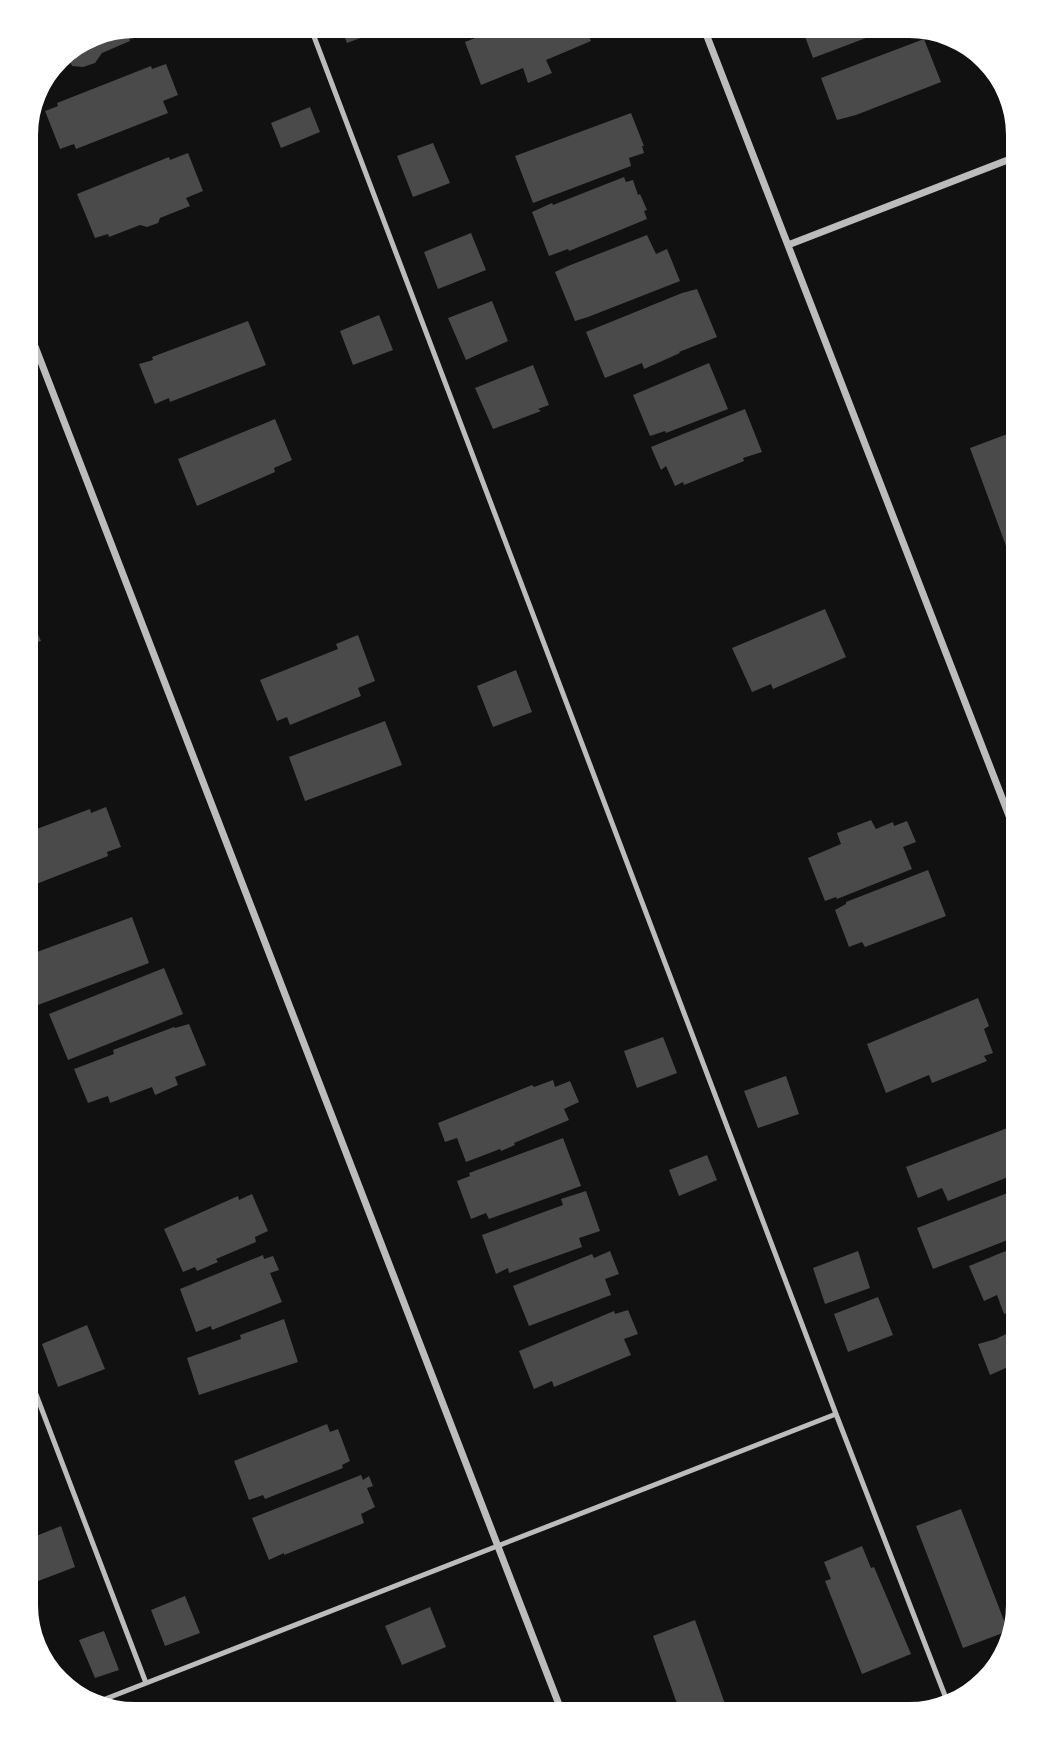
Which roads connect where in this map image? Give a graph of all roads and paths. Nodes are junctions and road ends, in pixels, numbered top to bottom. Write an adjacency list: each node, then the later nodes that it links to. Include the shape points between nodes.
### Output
1 (315, 39): 8 (lane)
2 (708, 39): 4 (street)
3 (1006, 161): 4 (street)
4 (788, 245): 6 (street)
5 (39, 357): 9 (street)
6 (1006, 808)
7 (39, 1402): 10 (lane)
8 (836, 1414): 9 (lane); 11 (lane)
9 (498, 1546): 10 (lane); 13 (street)
10 (146, 1683): 12 (lane)
11 (945, 1695)
12 (107, 1698)
13 (558, 1702)

